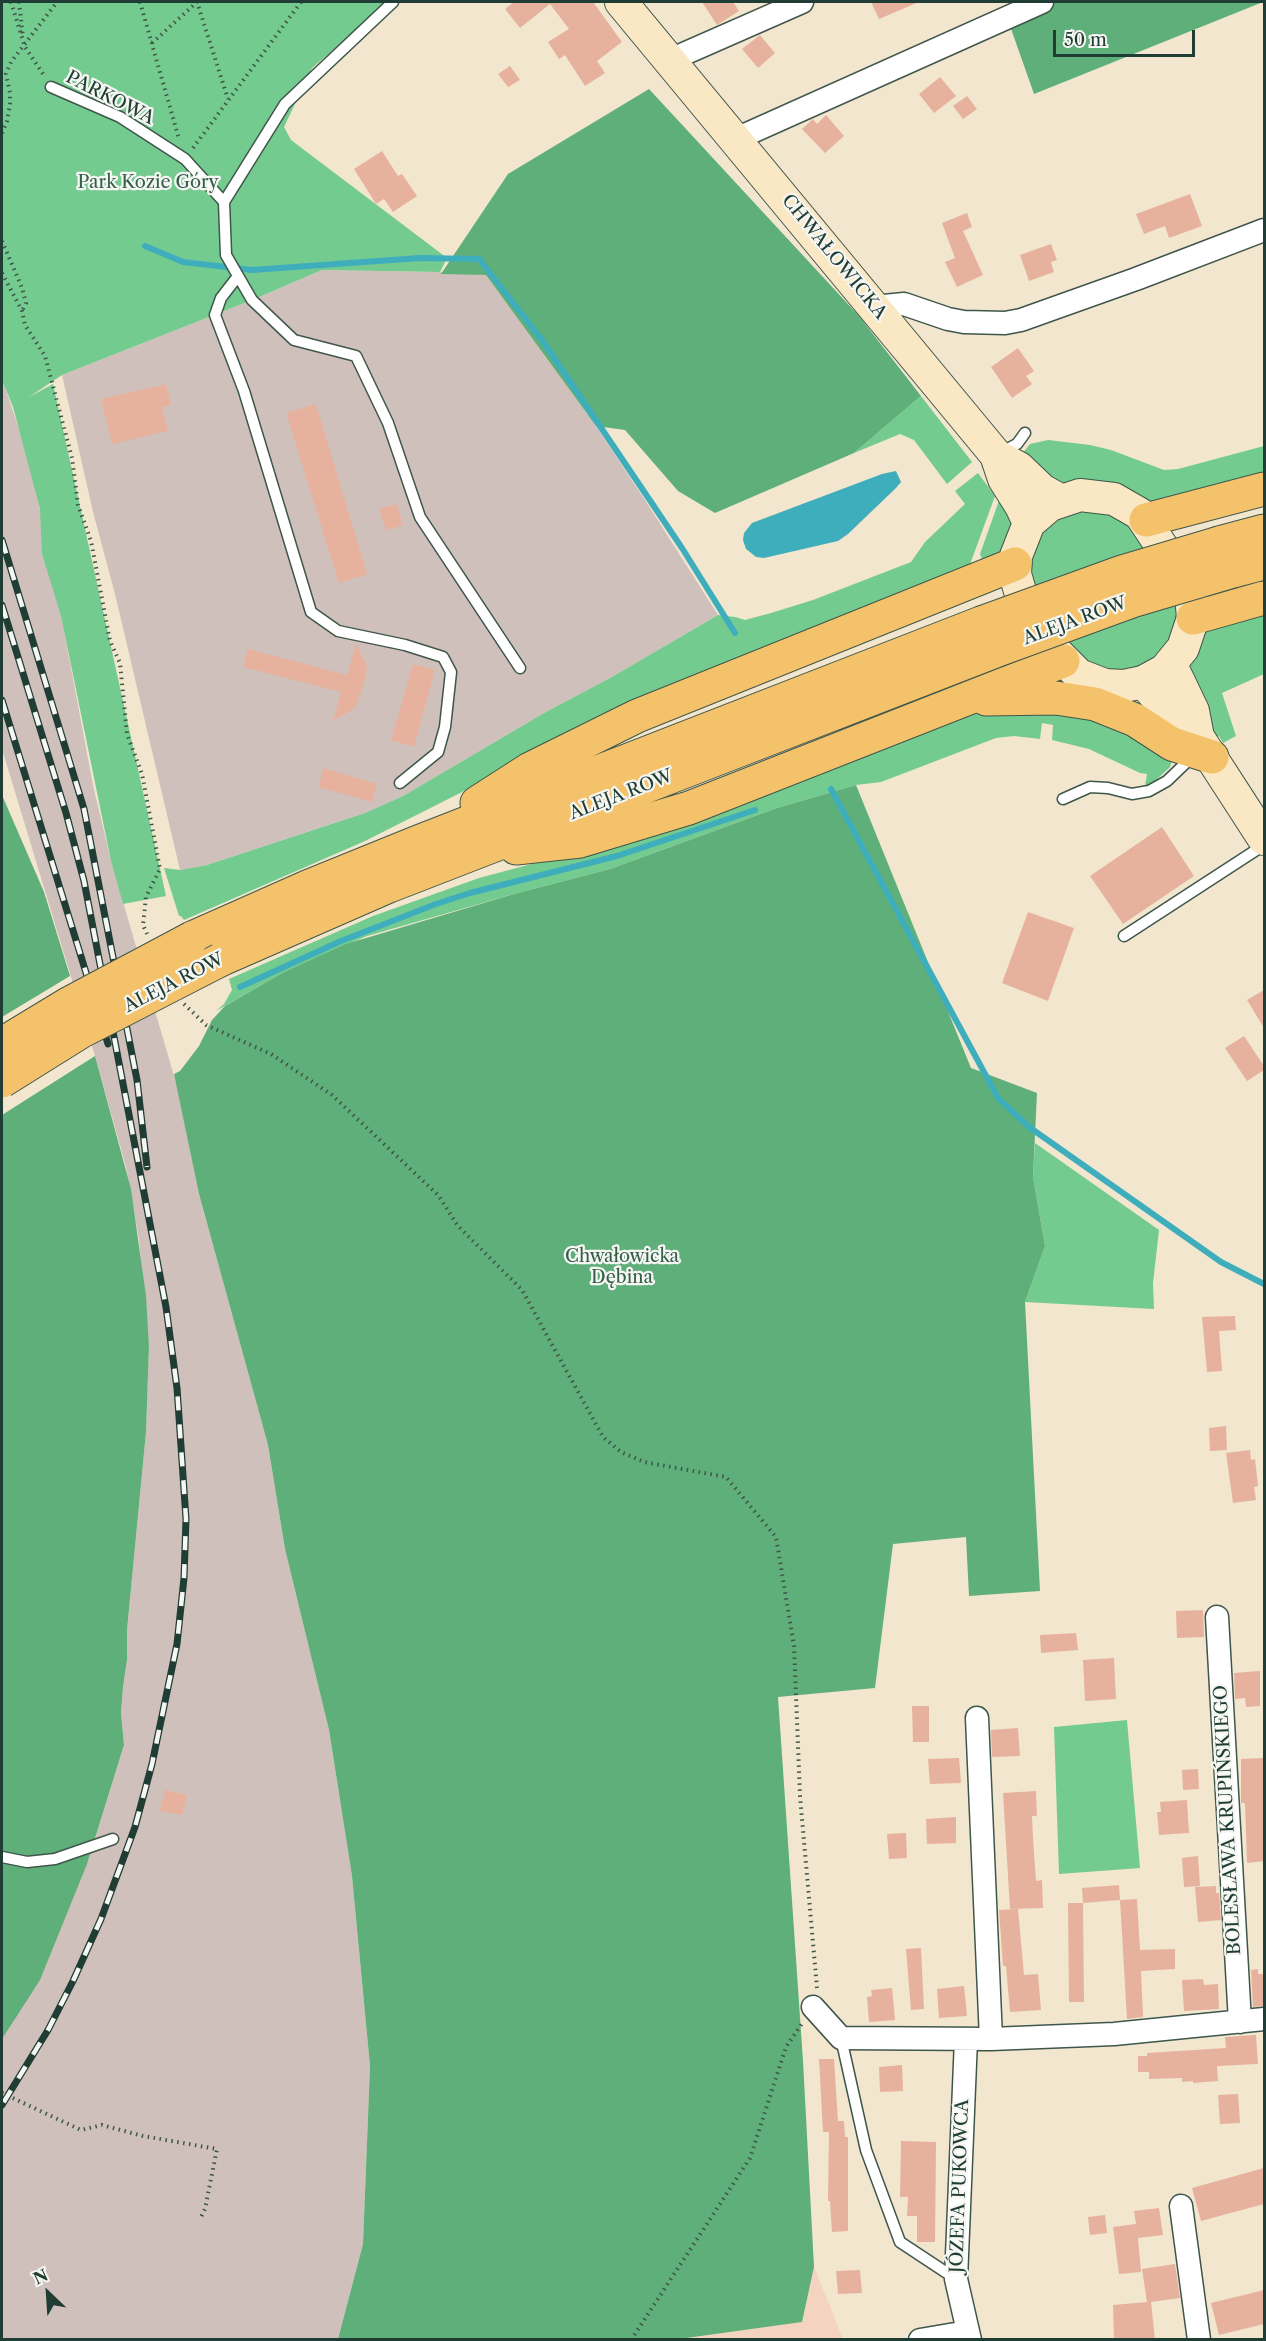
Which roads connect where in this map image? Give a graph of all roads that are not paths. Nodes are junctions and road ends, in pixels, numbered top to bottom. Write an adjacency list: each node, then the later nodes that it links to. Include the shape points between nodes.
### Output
1 (393, 2): 8 (lane, via 285,104)
2 (621, 2): 5 (main road, CHWAŁOWICKA)
3 (802, 2): 5 (street)
4 (1042, 2): 7 (street)
5 (670, 60): 7 (main road, CHWAŁOWICKA)
6 (51, 87): 8 (lane, PARKOWA, via 120,117 185,159)
7 (736, 139): 11 (main road, CHWAŁOWICKA)
8 (224, 202): 10 (lane, via 226,255)
9 (1264, 230): 11 (street, via 1013,322 956,320 904,304)
10 (238, 276): 27 (lane, via 252,300 294,340 356,356 388,423 420,517); 31 (lane, via 221,298 215,315 244,391 311,612 338,631 442,657 451,672 438,752)
11 (874, 307): 13 (main road, CHWAŁOWICKA)
12 (1025, 433): 13 (lane, via 1017,444)
13 (996, 455): 15 (main road, CHWAŁOWICKA); 17 (main road, CHWAŁOWICKA, via 1004,479)
14 (1264, 489): 16 (main road)
15 (1060, 500): 16 (main road, via 1080,495 1103,496 1124,503); 17 (main road)
16 (1146, 520): 23 (main road, via 1185,580)
17 (1029, 523): 21 (main road)
18 (1264, 531): 19 (main road, ALEJA ROW)
19 (1226, 557): 20 (main road, ALEJA ROW); 24 (main road, ALEJA ROW, bridge, via 1132,601)
20 (1264, 563)
21 (1015, 564): 25 (main road, via 1022,598); 34 (main road, via 637,716 530,769)
22 (1264, 598): 23 (main road)
23 (1193, 618): 26 (main road, via 1188,638)
24 (988, 637): 34 (main road, ALEJA ROW); 36 (main road, ALEJA ROW)
25 (1063, 661): 28 (main road, via 1079,675 1105,685); 29 (main road)
26 (1171, 665): 28 (main road); 30 (main road, via 1192,711)
27 (520, 668)
28 (1143, 682): 30 (main road)
29 (963, 700): 30 (main road, via 1038,697 1095,704 1135,720 1172,744); 36 (main road, via 735,791 643,823 580,841)
30 (1202, 749): 32 (lane, via 1167,781 1149,791 1132,794 1090,787); 33 (main road)
31 (400, 783)
32 (1063, 799)
33 (1264, 839)
34 (418, 842): 38 (main road, ALEJA ROW, bridge, via 192,938)
35 (1264, 845): 37 (lane)
36 (475, 852): 39 (main road, ALEJA ROW, bridge, via 220,960 82,1031)
37 (1124, 936)
38 (2, 1044)
39 (2, 1081)
40 (1217, 1617): 46 (street, BOLESŁAWA KRUPIŃSKIEGO)
41 (976, 1718): 49 (street)
42 (114, 1839): 43 (lane, via 47,1860 27,1862)
43 (2, 1857)
44 (813, 2007): 47 (street)
45 (1264, 2019): 46 (street)
46 (1240, 2022): 49 (street, via 1114,2034)
47 (841, 2038): 48 (street); 51 (lane, via 866,2150 900,2242)
48 (966, 2039): 49 (street); 51 (street, JÓZEFA PUKOWCA)
49 (991, 2039)
50 (1181, 2206): 54 (street)
51 (956, 2279): 52 (street, JÓZEFA PUKOWCA)
52 (968, 2336): 53 (street, JÓZEFA PUKOWCA)
53 (920, 2340)
54 (1199, 2340)

